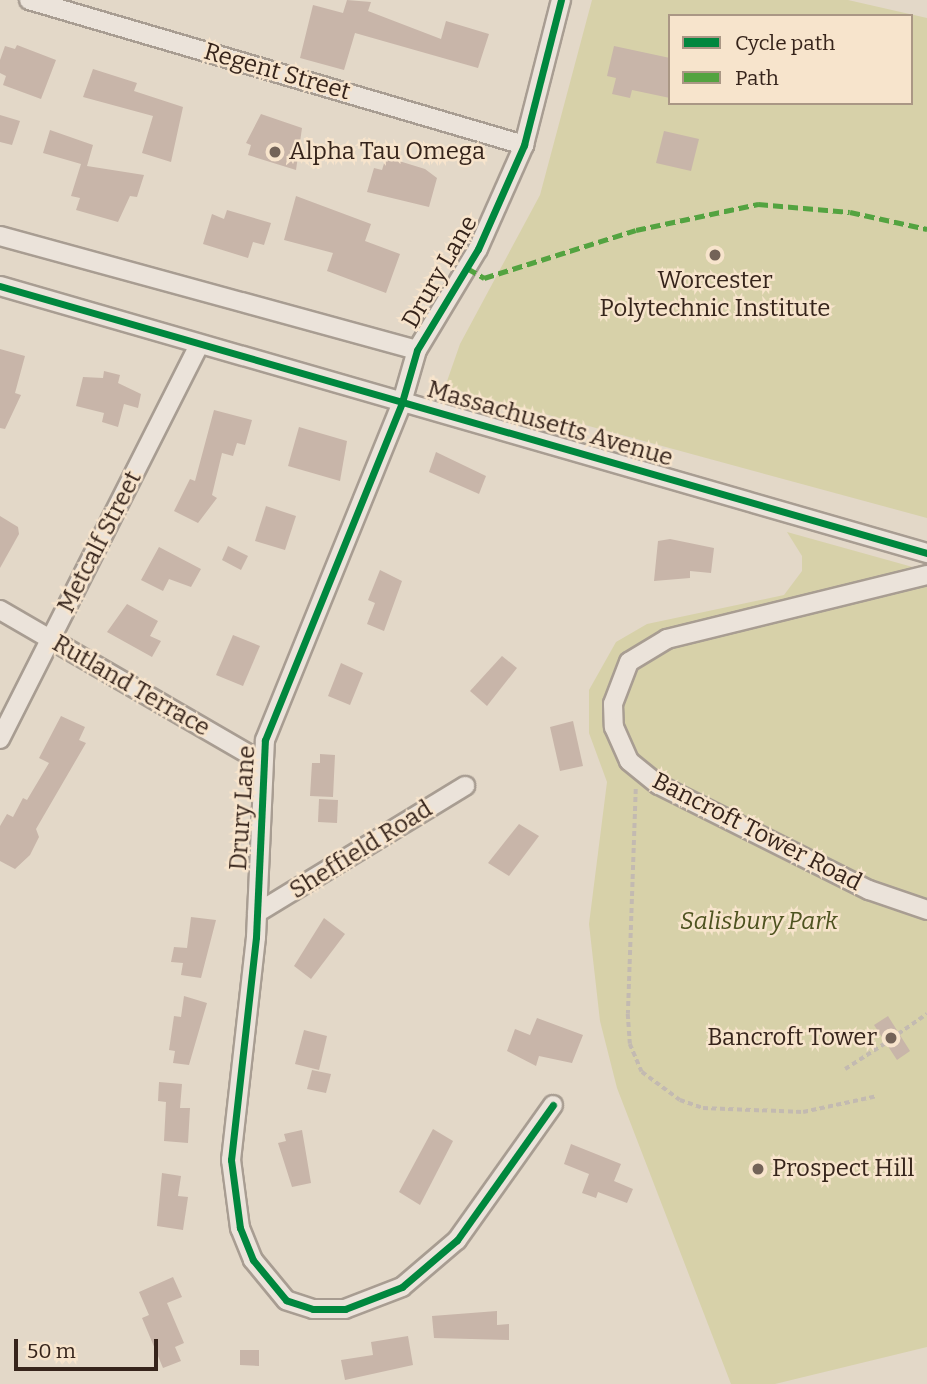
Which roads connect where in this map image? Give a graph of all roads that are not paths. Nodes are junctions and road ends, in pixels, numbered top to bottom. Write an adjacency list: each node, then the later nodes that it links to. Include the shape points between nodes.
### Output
1 (30, 0): 3 (street, Regent Street)
2 (561, 0): 3 (street, Drury Lane)
3 (524, 145): 7 (street, Drury Lane, via 478,249)
4 (0, 236): 7 (street, Massachusetts Avenue)
5 (0, 286): 6 (street, Massachusetts Avenue)
6 (199, 345): 8 (street, Massachusetts Avenue); 12 (street, Metcalf Street)
7 (417, 351): 8 (street, Drury Lane)
8 (402, 402): 9 (street, Massachusetts Avenue); 14 (street, Drury Lane, via 270,726)
9 (927, 553)
10 (927, 575): 16 (street, Bancroft Tower Road, via 687,632 629,662 613,704 614,727 629,761 643,774 858,885)
11 (0, 610): 12 (street, Rutland Terrace)
12 (50, 639): 13 (street, Metcalf Street); 14 (street, Rutland Terrace)
13 (0, 739)
14 (262, 762): 17 (street, Drury Lane)
15 (465, 786): 17 (street, Sheffield Road)
16 (927, 910)
17 (257, 914): 18 (street, Drury Lane, via 230,1160 246,1245 262,1275 286,1300 313,1310 345,1309 380,1298 422,1274 457,1240)
18 (553, 1105)

